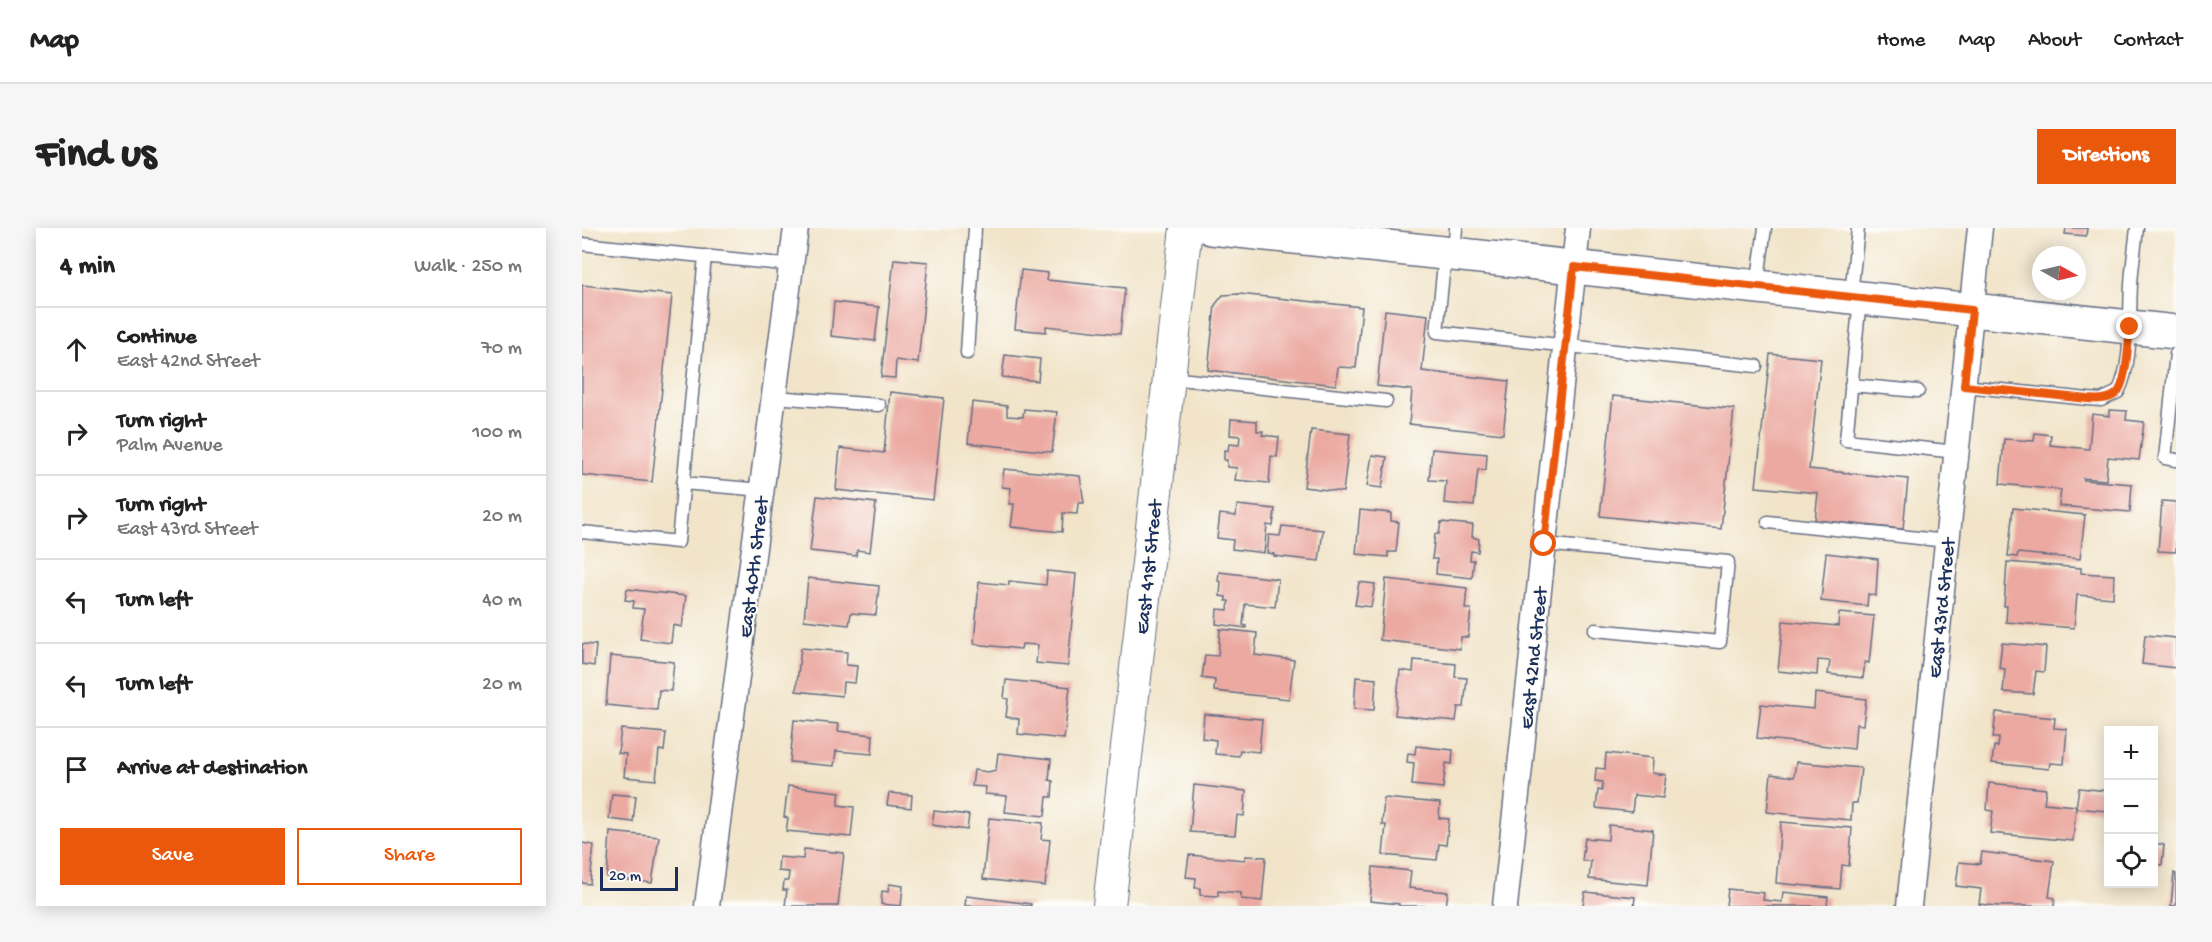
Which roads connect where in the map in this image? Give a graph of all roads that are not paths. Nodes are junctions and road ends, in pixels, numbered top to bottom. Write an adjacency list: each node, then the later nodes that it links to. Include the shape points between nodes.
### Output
1 (796, 228): 13 (street, East 40th Street)
2 (975, 228): 21 (lane)
3 (1186, 228): 24 (street, East 41st Street)
4 (1210, 228): 11 (main road)
5 (1578, 228): 14 (street, East 42nd Street)
6 (1765, 228): 15 (lane)
7 (1858, 228): 16 (lane)
8 (1980, 228): 17 (street, East 43rd Street)
9 (2137, 228): 18 (lane)
10 (582, 244): 12 (lane)
11 (1452, 245): 14 (main road); 20 (lane, via 1437,332)
12 (705, 256): 13 (lane); 33 (lane)
13 (792, 265): 28 (street, East 40th Street)
14 (1574, 267): 15 (main road); 20 (street, East 42nd Street)
15 (1757, 287): 16 (main road)
16 (1855, 297): 17 (main road); 25 (lane)
17 (1972, 310): 18 (main road); 26 (street, East 43rd Street)
18 (2130, 327): 19 (main road); 26 (lane, via 2123,383 2111,397 2101,400)
19 (2176, 332)
20 (1565, 346): 23 (lane); 38 (street, East 42nd Street)
21 (967, 353)
22 (2176, 354): 32 (lane, via 2165,458)
23 (1756, 366)
24 (1169, 378): 29 (lane); 41 (street, East 41st Street)
25 (1851, 385): 27 (lane); 31 (lane, via 1846,440)
26 (1964, 386): 31 (street, East 43rd Street)
27 (1918, 391)
28 (774, 397): 30 (lane); 34 (street, East 40th Street)
29 (1386, 401)
30 (879, 405)
31 (1956, 452): 37 (street, East 43rd Street)
32 (2176, 460)
33 (683, 483): 34 (lane); 36 (lane, via 678,542)
34 (762, 490): 40 (street, East 40th Street)
35 (1768, 522): 37 (lane)
36 (582, 532)
37 (1947, 541): 43 (street, East 43rd Street)
38 (1544, 544): 39 (lane, via 1728,562 1720,642); 42 (street, East 42nd Street)
39 (1594, 630)
40 (707, 906)
41 (1109, 906)
42 (1505, 906)
43 (1909, 906)

